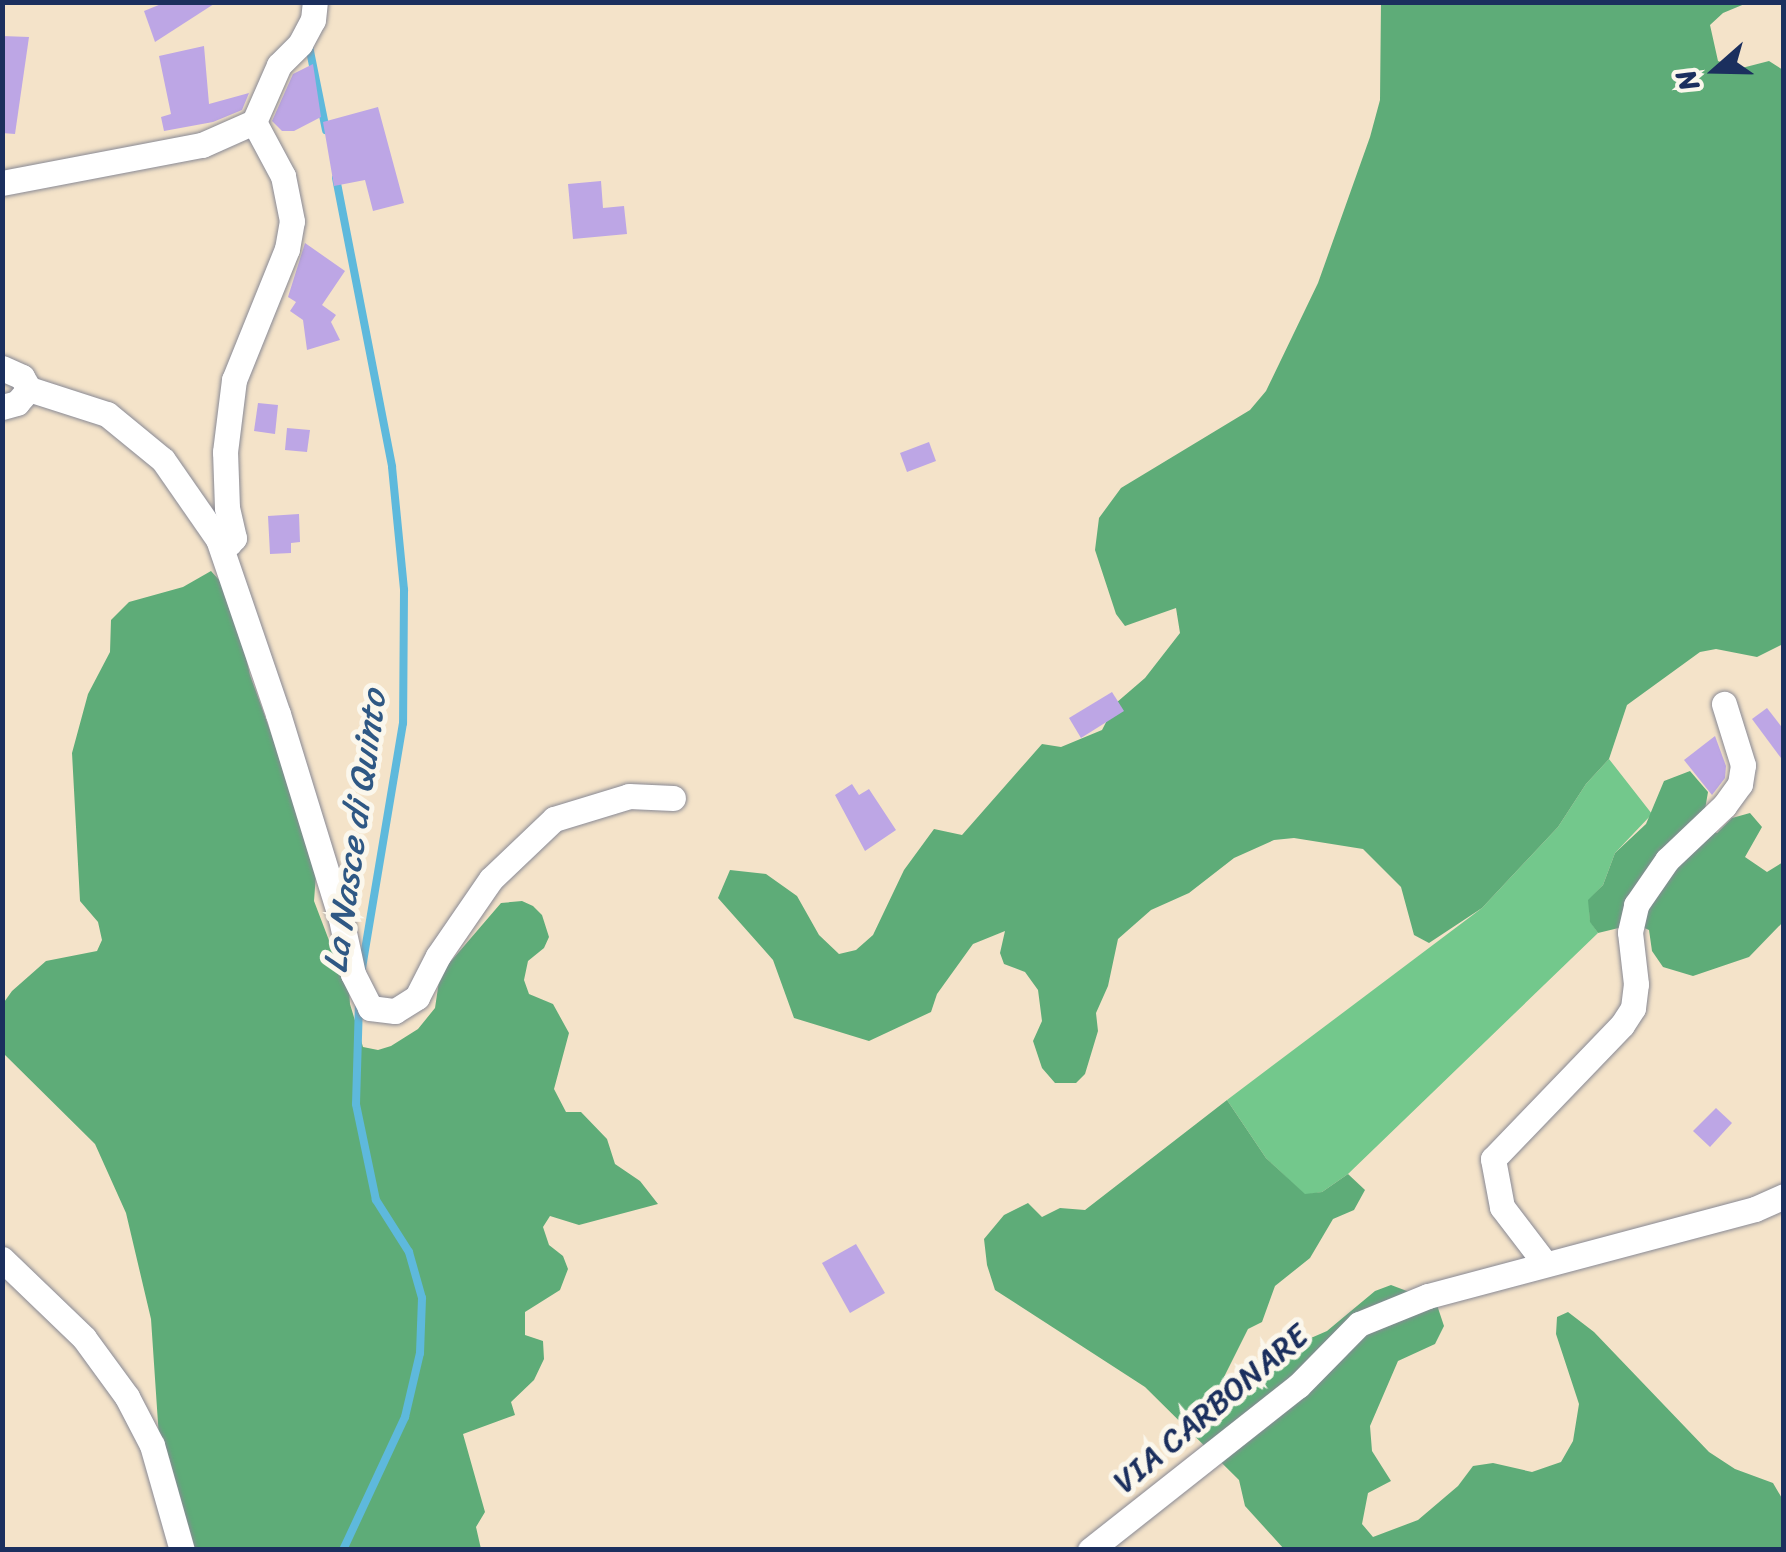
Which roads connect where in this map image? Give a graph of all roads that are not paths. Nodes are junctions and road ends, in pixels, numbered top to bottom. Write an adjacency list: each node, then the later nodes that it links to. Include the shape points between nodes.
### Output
1 (314, 2): 2 (street, via 313,20 279,65)
2 (254, 122): 3 (street, via 202,145); 7 (street, via 283,176 292,221 234,380 225,452 234,538 230,544)
3 (2, 182)
4 (2, 368): 5 (street, via 22,377)
5 (29, 390): 6 (street, via 17,404); 7 (street, via 107,414 164,460)
6 (2, 407)
7 (218, 539): 9 (street, via 278,714 353,974 370,1008 395,1011 417,997 491,880 554,819 629,796)
8 (1724, 704): 12 (street, via 1743,765 1740,784 1667,860 1636,906 1630,932 1633,1008 1493,1160 1502,1206)
9 (673, 798)
10 (1784, 1196): 12 (street, VIA CARBONARE)
11 (2, 1259): 13 (street, via 84,1338 127,1397 152,1446)
12 (1544, 1262): 14 (street, VIA CARBONARE, via 1359,1324 1298,1386)
13 (182, 1550)
14 (1090, 1550)

